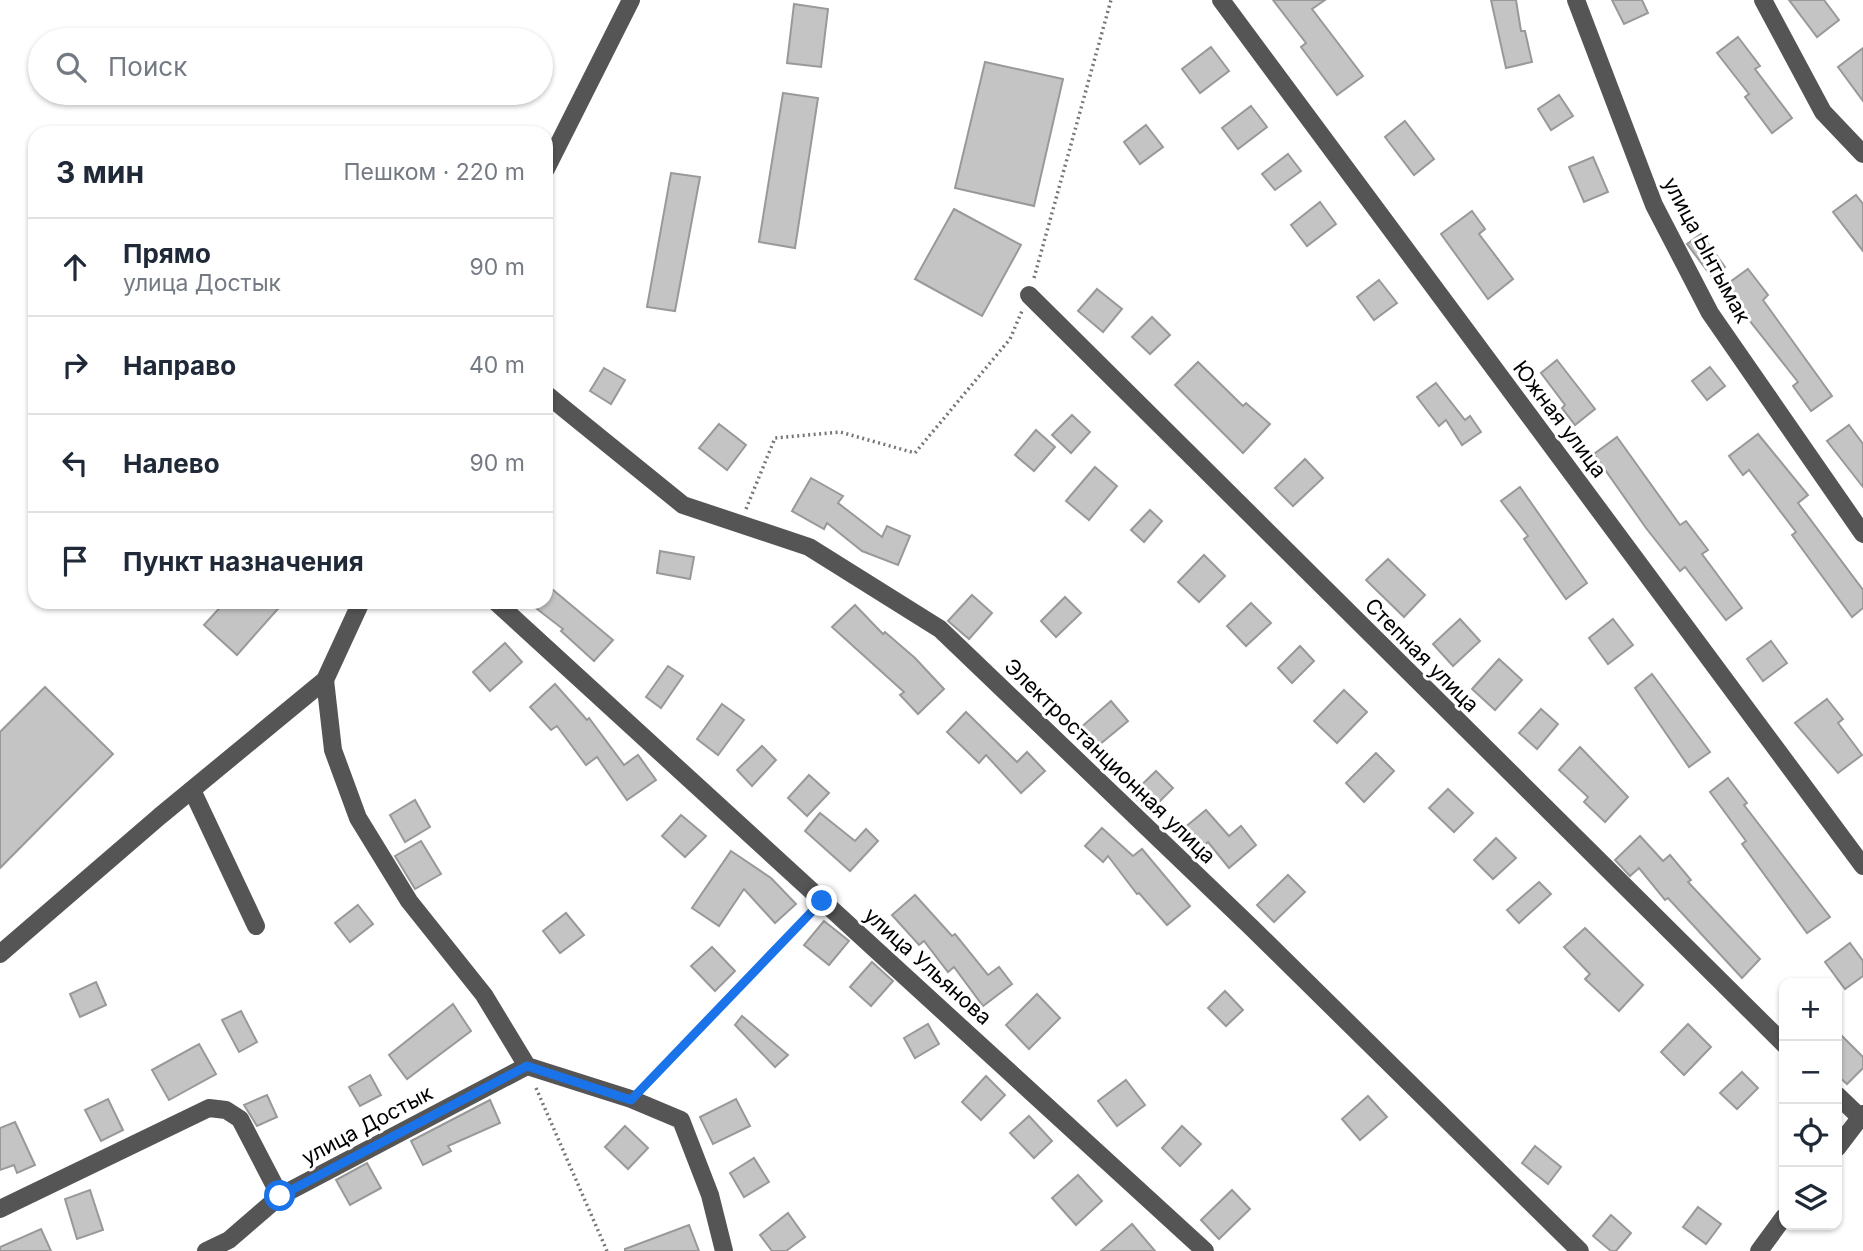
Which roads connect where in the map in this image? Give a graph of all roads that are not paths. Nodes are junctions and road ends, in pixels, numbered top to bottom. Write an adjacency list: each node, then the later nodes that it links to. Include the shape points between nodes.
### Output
1 (631, 0): 6 (street)
2 (1221, 0): 14 (street, Южная улица)
3 (1576, 0): 9 (street, улица Ынтымак, via 1654,205 1710,313)
4 (1763, 0): 5 (street, via 1822,112)
5 (1863, 154)
6 (553, 155)
7 (1029, 295): 17 (street, Степная улица)
8 (553, 400): 28 (street, Электростанционная улица, via 683,505 809,547 940,629)
9 (1863, 534)
10 (358, 609): 12 (street)
11 (504, 609): 27 (street, улица Ульянова)
12 (324, 680): 13 (street); 18 (street, via 333,750 358,818 409,901 484,995)
13 (192, 790): 15 (street); 16 (street)
14 (1863, 866)
15 (256, 926)
16 (0, 954)
17 (1781, 1041)
18 (527, 1066): 22 (street, улица Достык); 26 (street, via 681,1120 710,1195)
19 (1842, 1099): 20 (street)
20 (1862, 1117): 21 (street)
21 (1842, 1142)
22 (280, 1196): 23 (street, via 240,1119 226,1110 209,1108); 25 (street, улица Достык, via 229,1240)
23 (0, 1209)
24 (1779, 1224): 29 (street)
25 (206, 1251)
26 (724, 1251)
27 (1205, 1251)
28 (1580, 1251)
29 (1759, 1251)

